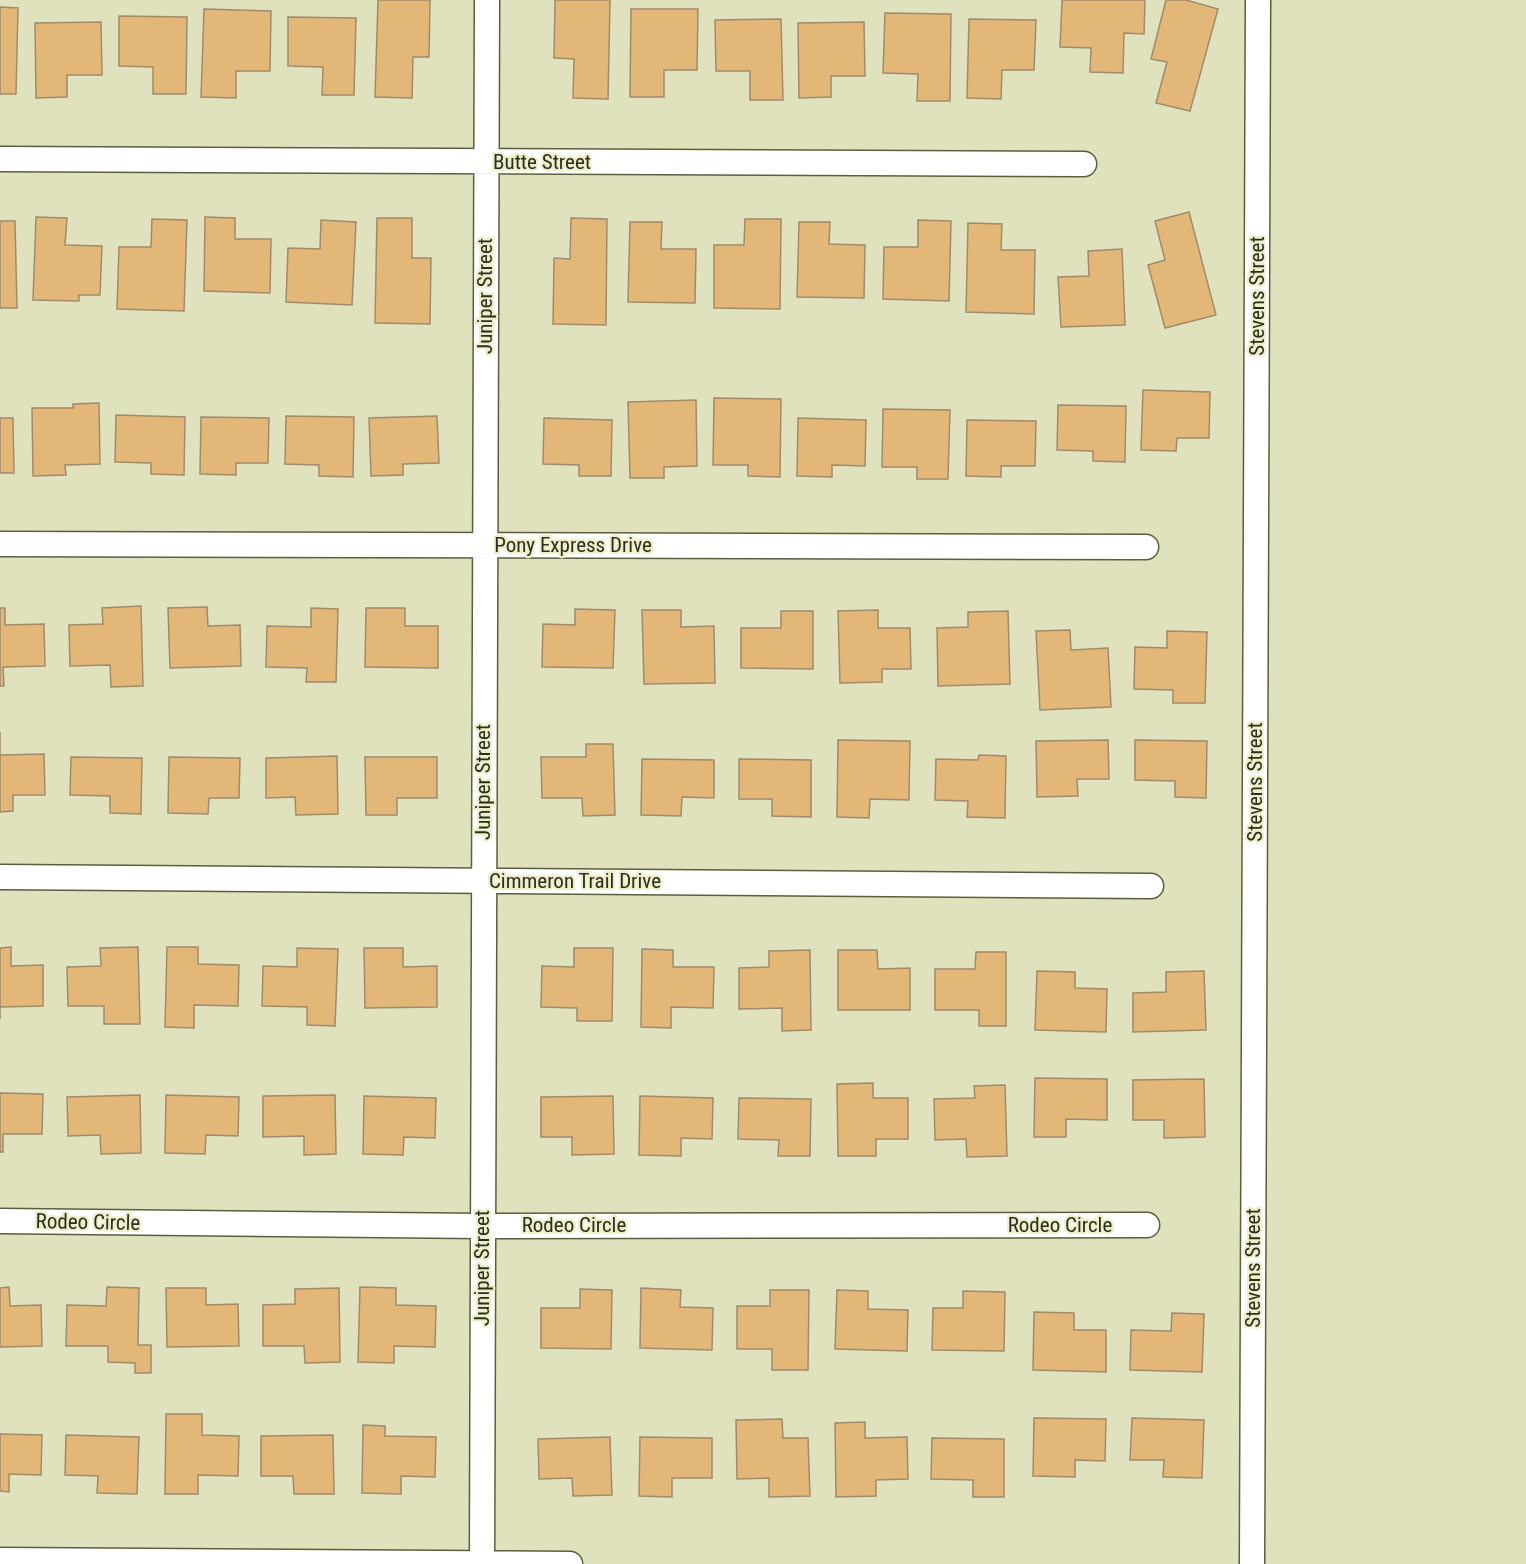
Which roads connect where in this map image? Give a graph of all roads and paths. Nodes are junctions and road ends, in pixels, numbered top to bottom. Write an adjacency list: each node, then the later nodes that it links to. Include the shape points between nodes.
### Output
1 (487, 0): 4 (street, Juniper Street)
2 (1258, 0): 18 (street, Stevens Street)
3 (0, 159): 4 (street, Butte Street)
4 (486, 161): 5 (street, Butte Street); 7 (street, Juniper Street)
5 (1084, 164)
6 (0, 544): 7 (street, Pony Express Drive)
7 (484, 545): 8 (street, Pony Express Drive); 10 (street, Juniper Street)
8 (1146, 547)
9 (0, 877): 10 (street, Cimmeron Trail Drive)
10 (483, 881): 11 (street, Cimmeron Trail Drive); 14 (street, Juniper Street)
11 (1151, 886)
12 (0, 1221): 14 (street, Rodeo Circle)
13 (1147, 1225): 14 (street, Rodeo Circle)
14 (482, 1226): 16 (street, Juniper Street)
15 (0, 1560): 16 (street)
16 (482, 1564): 17 (street)
17 (570, 1564)
18 (1252, 1564)

